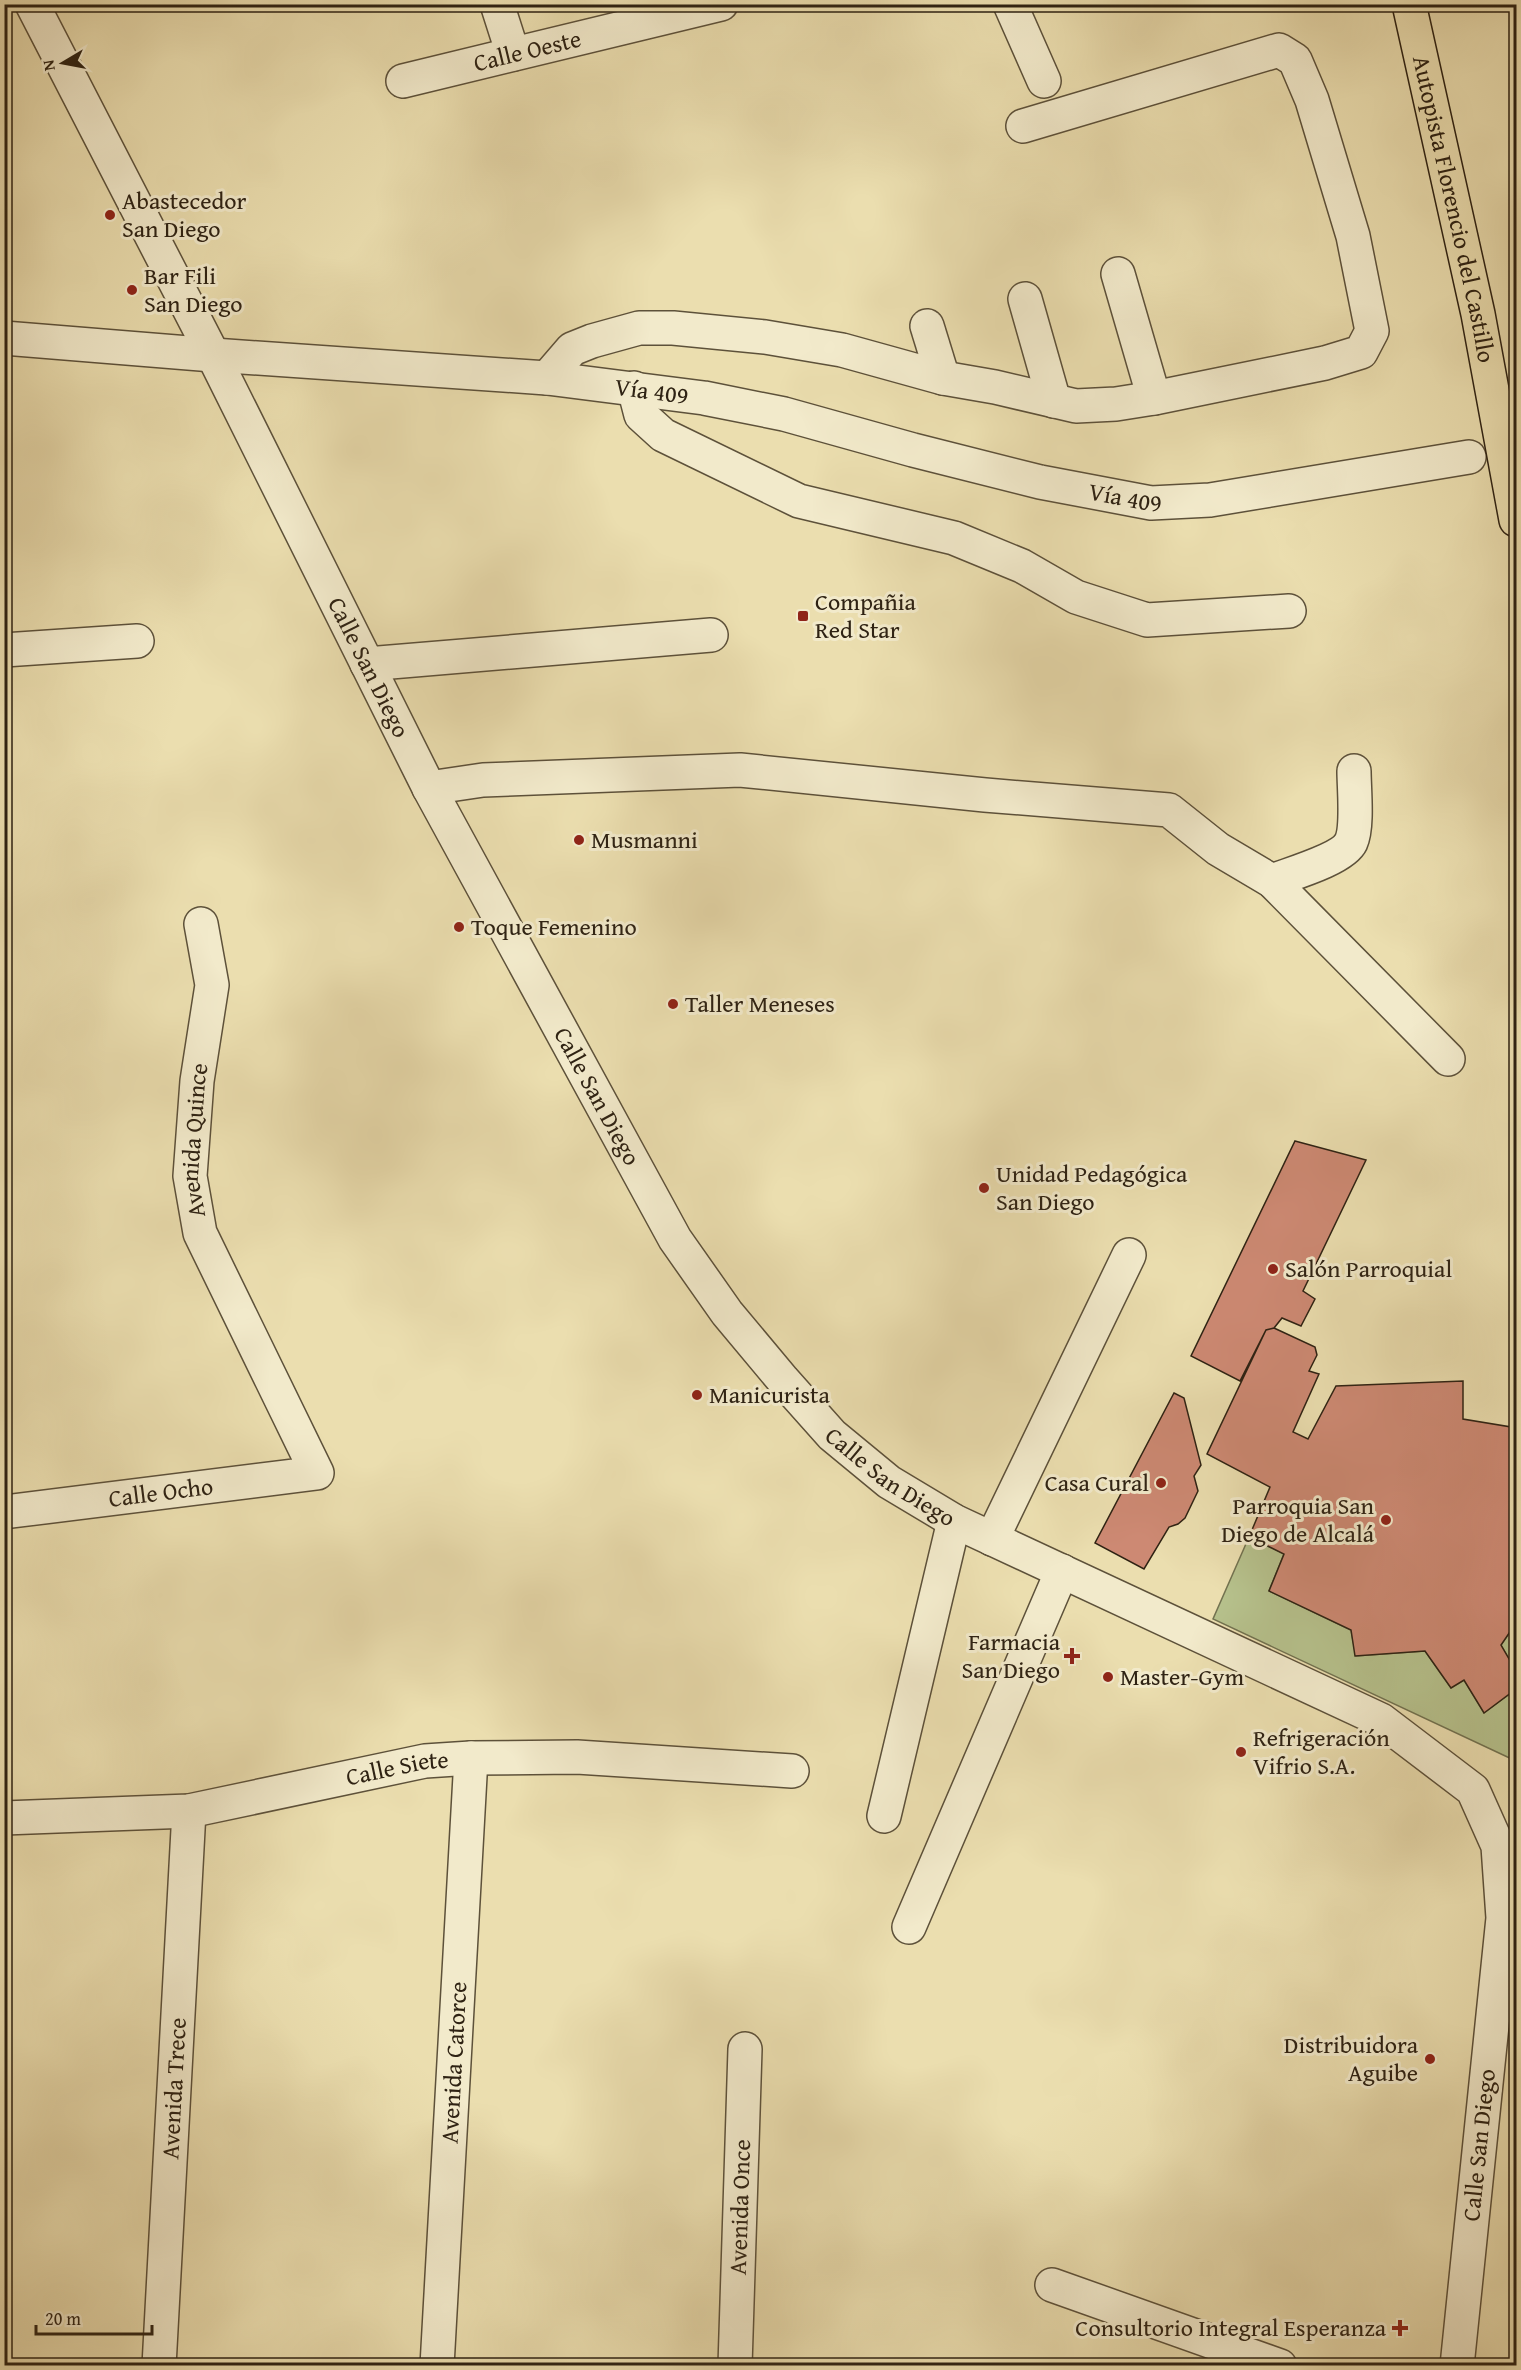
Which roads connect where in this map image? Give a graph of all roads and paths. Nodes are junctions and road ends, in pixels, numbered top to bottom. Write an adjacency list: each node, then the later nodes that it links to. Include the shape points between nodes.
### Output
1 (32, 4): 14 (street)
2 (497, 4): 6 (street)
3 (721, 4): 6 (street, Calle Oeste)
4 (1010, 4): 8 (street)
5 (1409, 4): 21 (highway, Autopista Florencio del Castillo, via 1478,314)
6 (513, 54): 7 (street, Calle Oeste)
7 (403, 81)
8 (1044, 81)
9 (1023, 126): 18 (street, via 1279,51 1295,60 1312,100 1353,236 1372,331 1361,352)
10 (1118, 274): 18 (street)
11 (1025, 299): 19 (street)
12 (927, 326): 16 (street)
13 (4, 338): 14 (street, Vía 409)
14 (213, 356): 15 (street, Vía 409); 26 (street, Calle San Diego)
15 (547, 378): 16 (street, via 572,349 639,328 765,337 842,350); 17 (street, Vía 409)
16 (943, 378): 19 (street)
17 (634, 388): 20 (street, Vía 409, via 784,414 1040,482 1151,502 1210,500); 22 (street, via 641,415 663,435 799,501 954,538 1022,566 1076,597 1148,620)
18 (1154, 398): 19 (street, via 1076,406)
19 (1054, 400)
20 (1469, 457)
21 (1516, 520)
22 (1288, 611)
23 (711, 634): 26 (street)
24 (136, 641): 25 (street)
25 (4, 650)
26 (367, 664): 28 (street, Calle San Diego)
27 (1354, 771): 29 (street, via 1351,842 1342,853)
28 (429, 788): 29 (street, via 483,780 740,770 1169,810 1218,849); 35 (street, Calle San Diego, via 675,1239 721,1303 832,1435 889,1482)
29 (1272, 881): 31 (street)
30 (201, 924): 33 (street, Avenida Quince, via 212,985 197,1081 190,1176 200,1233)
31 (1448, 1059)
32 (1129, 1255): 36 (street)
33 (317, 1473): 34 (street, Calle Ocho)
34 (4, 1512)
35 (954, 1521): 36 (street, Calle San Diego); 41 (street)
36 (992, 1539): 37 (street, Calle San Diego)
37 (1062, 1571): 43 (street); 50 (street, Calle San Diego, via 1381,1720 1473,1790 1498,1846 1503,1918)
38 (471, 1758): 39 (street, Calle Siete, via 577,1757); 40 (street, Calle Siete, via 425,1761); 47 (street, Avenida Catorce)
39 (792, 1771)
40 (189, 1811): 42 (street, Calle Siete); 46 (street, Avenida Trece)
41 (884, 1816)
42 (4, 1818)
43 (909, 1927)
44 (745, 2049): 48 (street, Avenida Once)
45 (1052, 2284): 49 (street)
46 (159, 2366)
47 (437, 2366)
48 (735, 2366)
49 (1280, 2366)
50 (1457, 2366)

